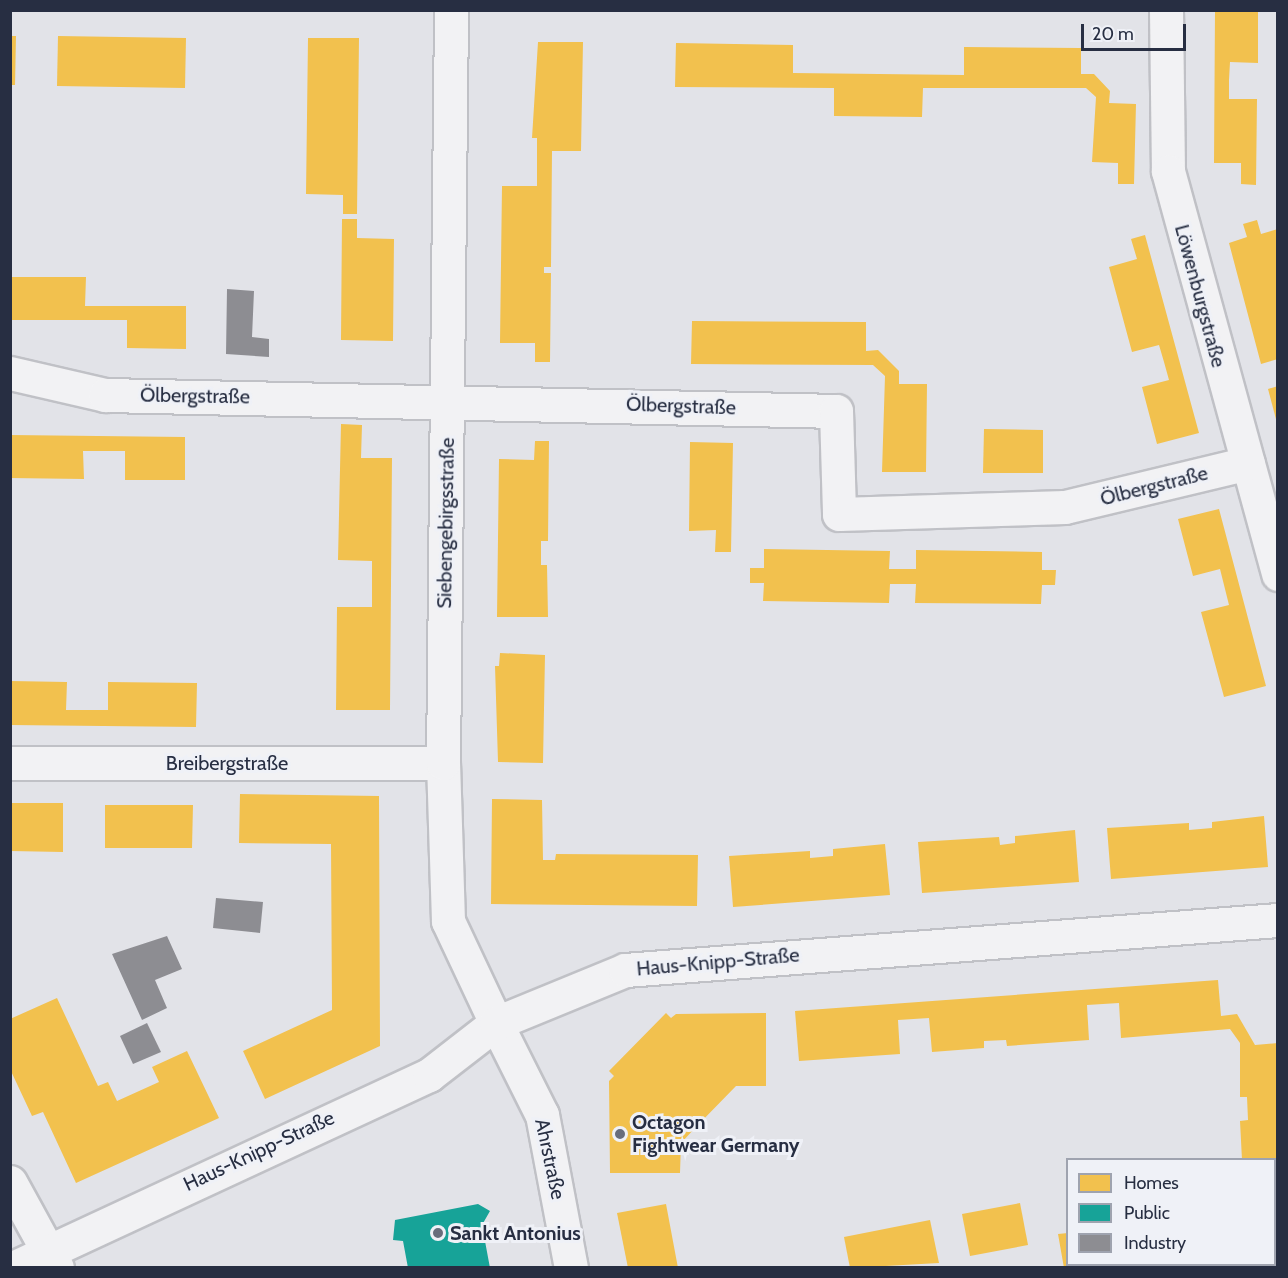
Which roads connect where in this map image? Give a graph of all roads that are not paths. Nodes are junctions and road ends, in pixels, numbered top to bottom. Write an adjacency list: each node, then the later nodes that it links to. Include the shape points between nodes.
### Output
1 (451, 10): 4 (street, Siebengebirgsstraße)
2 (1166, 10): 5 (street, Löwenburgstraße, via 1168,171)
3 (10, 373): 4 (street, Ölbergstraße, via 105,395)
4 (447, 399): 5 (street, Ölbergstraße, via 836,411 839,514 1065,507); 8 (street, Siebengebirgsstraße)
5 (1248, 463): 6 (street, Löwenburgstraße)
6 (1278, 574)
7 (10, 763): 8 (street, Breibergstraße)
8 (443, 763): 10 (street, Siebengebirgsstraße, via 448,921)
9 (1278, 920): 10 (street, Haus-Knipp-Straße, via 625,970)
10 (496, 1023): 12 (street, Haus-Knipp-Straße, via 429,1075); 14 (street, Ahrstraße, via 542,1115)
11 (10, 1182): 12 (street)
12 (52, 1259): 13 (street, Haus-Knipp-Straße)
13 (13, 1268)
14 (571, 1268)

